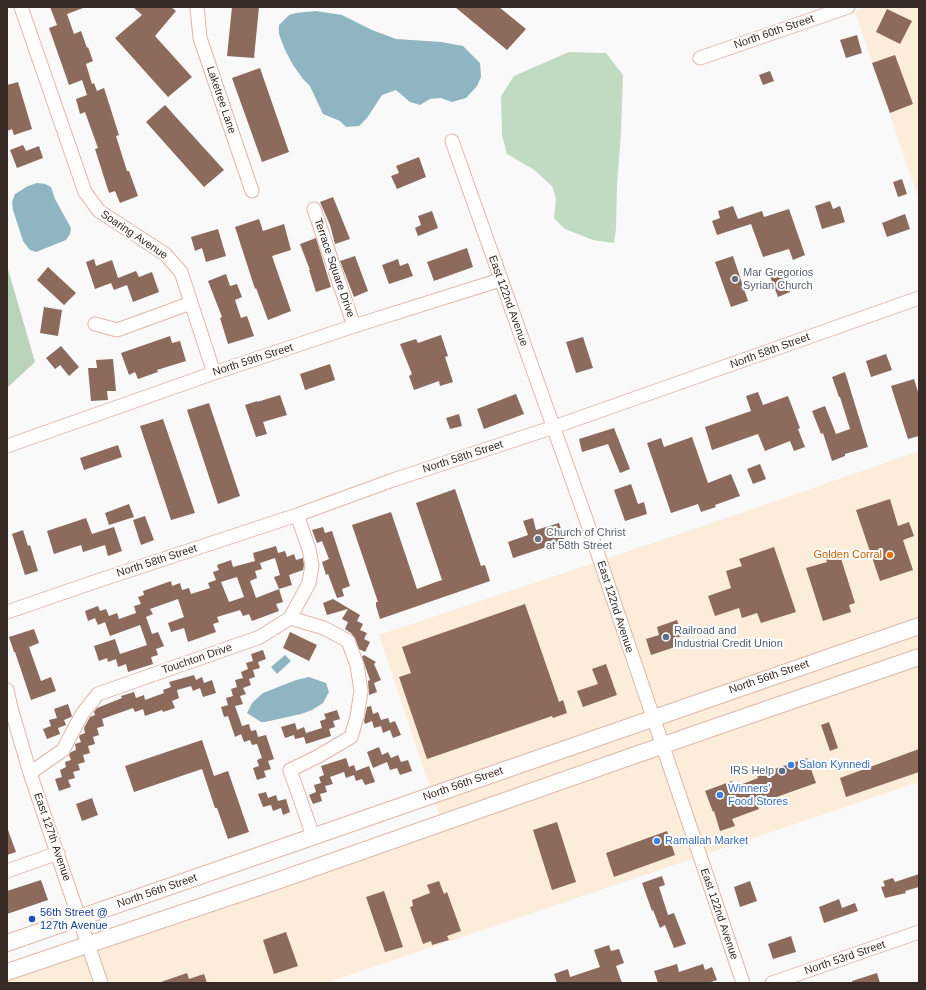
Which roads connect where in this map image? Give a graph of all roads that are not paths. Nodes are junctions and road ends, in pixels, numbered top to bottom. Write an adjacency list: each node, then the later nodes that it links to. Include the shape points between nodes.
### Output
1 (21, 7): 10 (street, Soaring Avenue, via 85,192 99,211 165,254 182,272)
2 (198, 7): 6 (street, Laketree Lane, via 200,38)
3 (848, 7): 4 (street, North 60th Street)
4 (700, 58)
5 (452, 142): 8 (street, East 122nd Avenue)
6 (252, 191)
7 (314, 209): 12 (street, Terrace Square Drive)
8 (500, 280): 12 (street, North 59th Street); 14 (street, East 122nd Avenue)
9 (919, 298): 14 (street, North 58th Street)
10 (191, 303): 11 (street, via 117,330); 13 (street, Soaring Avenue)
11 (95, 324)
12 (354, 326): 13 (street, North 59th Street)
13 (214, 373): 15 (street, North 59th Street)
14 (554, 427): 16 (street, North 58th Street, via 393,480); 23 (street, East 122nd Avenue)
15 (7, 446)
16 (297, 515): 17 (street, North 58th Street); 18 (street, Touchton Drive, via 312,565 309,582)
17 (7, 612)
18 (290, 618): 25 (street, Touchton Drive, via 260,637 98,694 82,714 63,750); 26 (street, via 324,628 348,641 357,665 361,691 358,717 351,737 317,758 290,770)
19 (919, 626): 23 (main road, North 56th Street)
20 (919, 657): 24 (main road)
21 (7, 690): 22 (street, East 127th Avenue)
22 (9, 709): 25 (street, East 127th Avenue)
23 (653, 718): 24 (street, East 122nd Avenue); 26 (main road, North 56th Street)
24 (662, 746): 32 (main road); 35 (street, East 122nd Avenue)
25 (30, 773): 27 (street, East 127th Avenue)
26 (313, 836): 29 (main road, North 56th Street)
27 (58, 853): 28 (street); 29 (street, East 127th Avenue)
28 (7, 871)
29 (80, 918): 31 (main road, North 56th Street); 32 (street, East 127th Avenue)
30 (919, 932): 36 (street, North 53rd Street)
31 (7, 943)
32 (88, 945): 33 (main road); 34 (street, East 127th Avenue)
33 (7, 972)
34 (101, 983)
35 (742, 983)
36 (772, 983)

